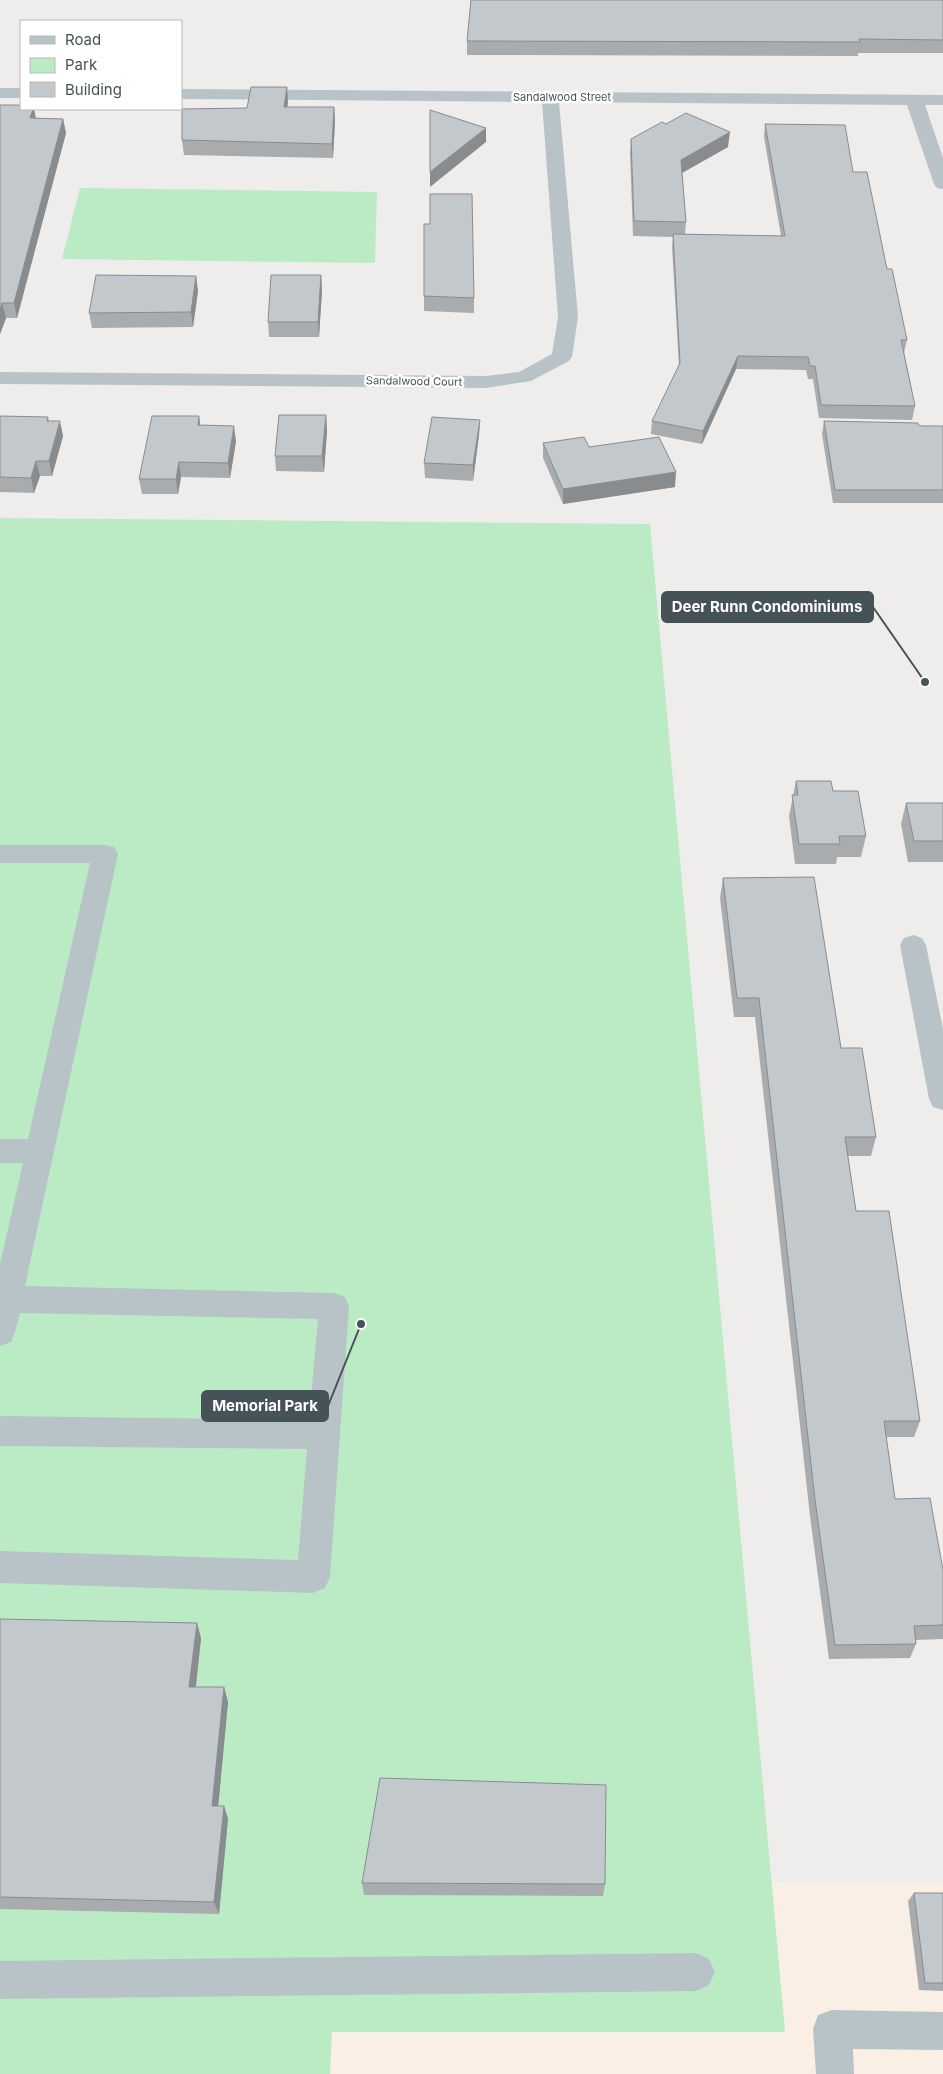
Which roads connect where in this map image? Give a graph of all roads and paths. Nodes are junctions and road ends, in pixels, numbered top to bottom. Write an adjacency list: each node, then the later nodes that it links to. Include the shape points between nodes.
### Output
1 (0, 93): 2 (street)
2 (20, 93)
3 (182, 94): 4 (street, Sandalwood Street)
4 (550, 97): 5 (street, Sandalwood Street); 8 (street, Sandalwood Court, via 568,317 562,357 524,377 486,382)
5 (914, 99): 6 (street, Sandalwood Street); 7 (street)
6 (943, 100)
7 (943, 184)
8 (0, 378)
9 (0, 854): 13 (street, via 105,854)
10 (912, 945): 11 (street)
11 (943, 1099)
12 (0, 1151): 13 (street)
13 (40, 1151): 14 (street)
14 (7, 1299): 15 (street); 17 (street, via 334,1306)
15 (0, 1332)
16 (0, 1431): 17 (street)
17 (324, 1434): 18 (street, via 313,1577)
18 (0, 1567)
19 (696, 1972): 20 (street)
20 (0, 1980)
21 (943, 2031): 22 (street, via 832,2029)
22 (835, 2074)

